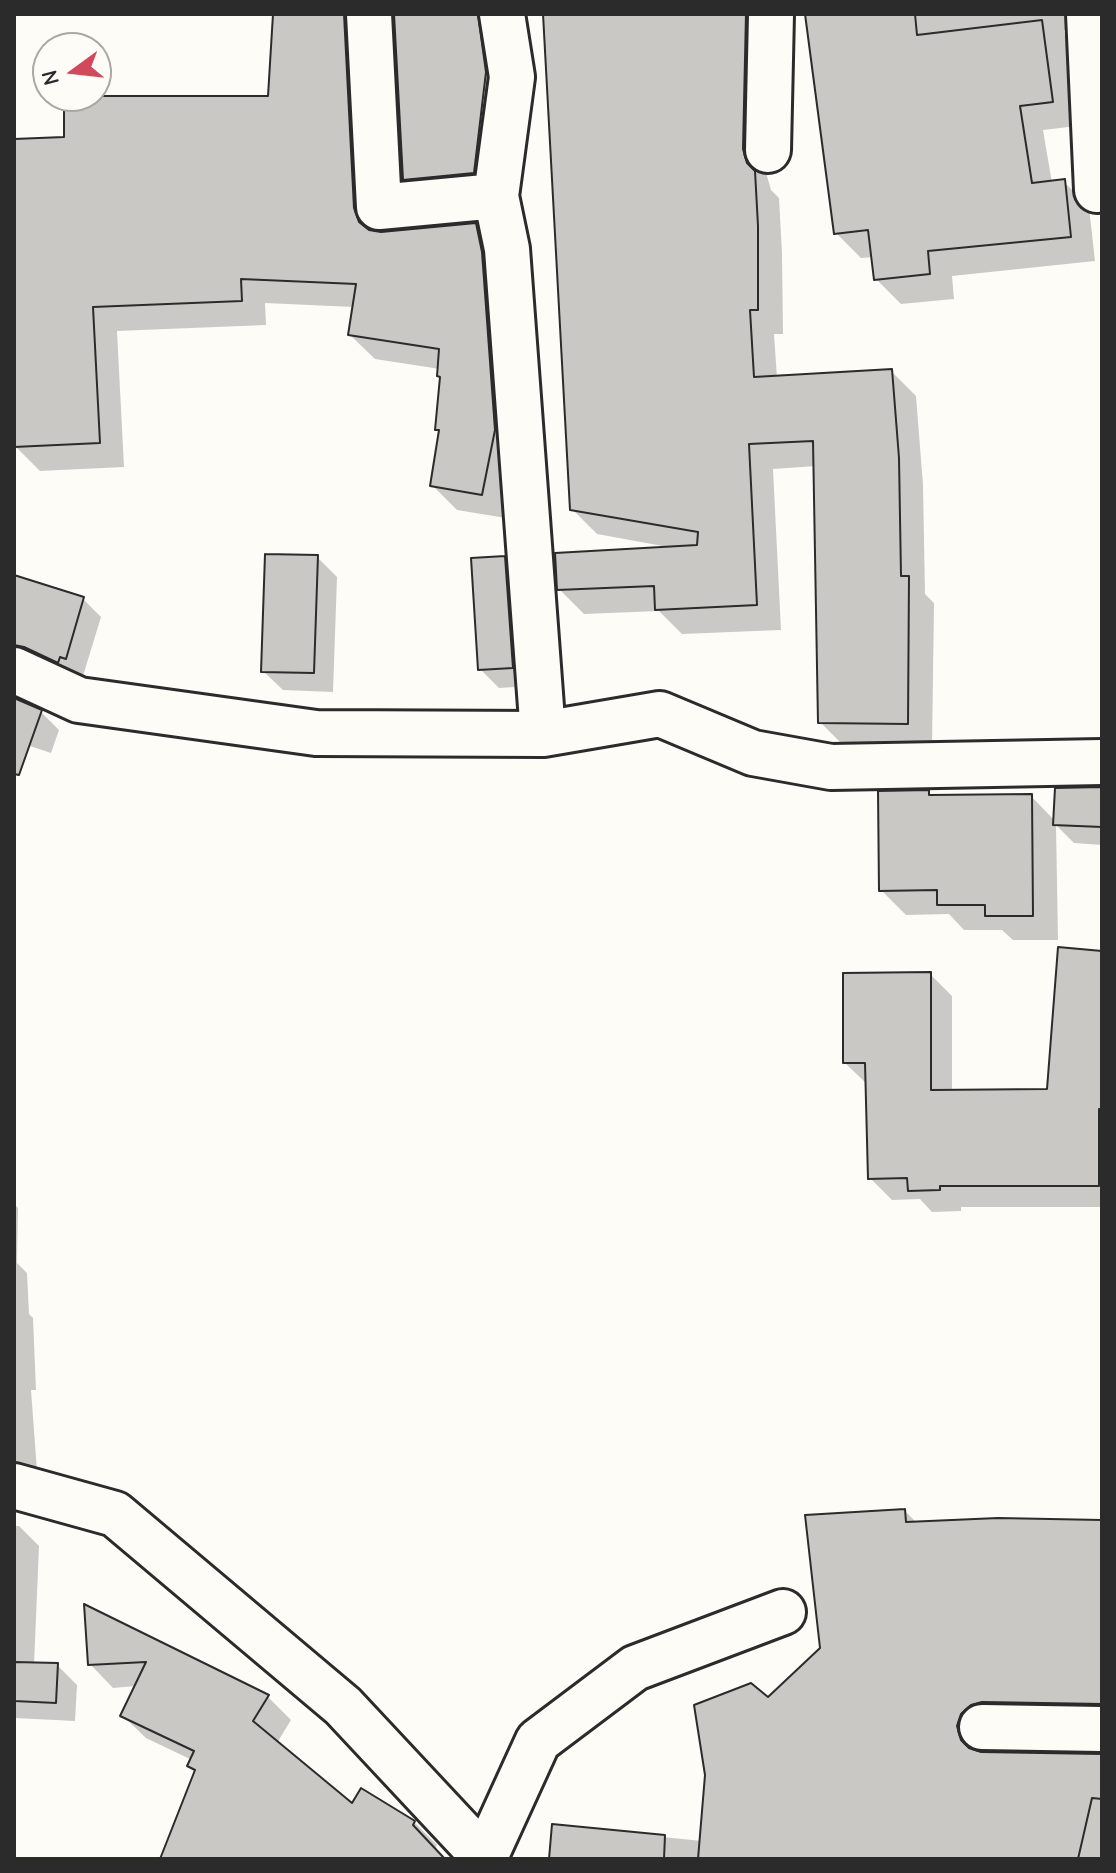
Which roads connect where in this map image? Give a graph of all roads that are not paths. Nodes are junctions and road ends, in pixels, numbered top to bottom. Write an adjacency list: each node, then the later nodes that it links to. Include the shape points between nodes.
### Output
1 (369, 14): 7 (street, via 379,207)
2 (502, 14): 7 (street, via 512,77)
3 (771, 14): 5 (street)
4 (1089, 14): 6 (street)
5 (768, 150)
6 (1097, 190)
7 (496, 196): 9 (street, via 507,249)
8 (14, 670): 9 (street, via 79,700 316,733)
9 (543, 734): 10 (street, via 660,714 753,753 831,767)
10 (1102, 762)
11 (14, 1486): 15 (street, via 115,1514 343,1706)
12 (783, 1612): 15 (street, via 635,1668 538,1741)
13 (982, 1727): 14 (street)
14 (1102, 1729)
15 (486, 1858)

